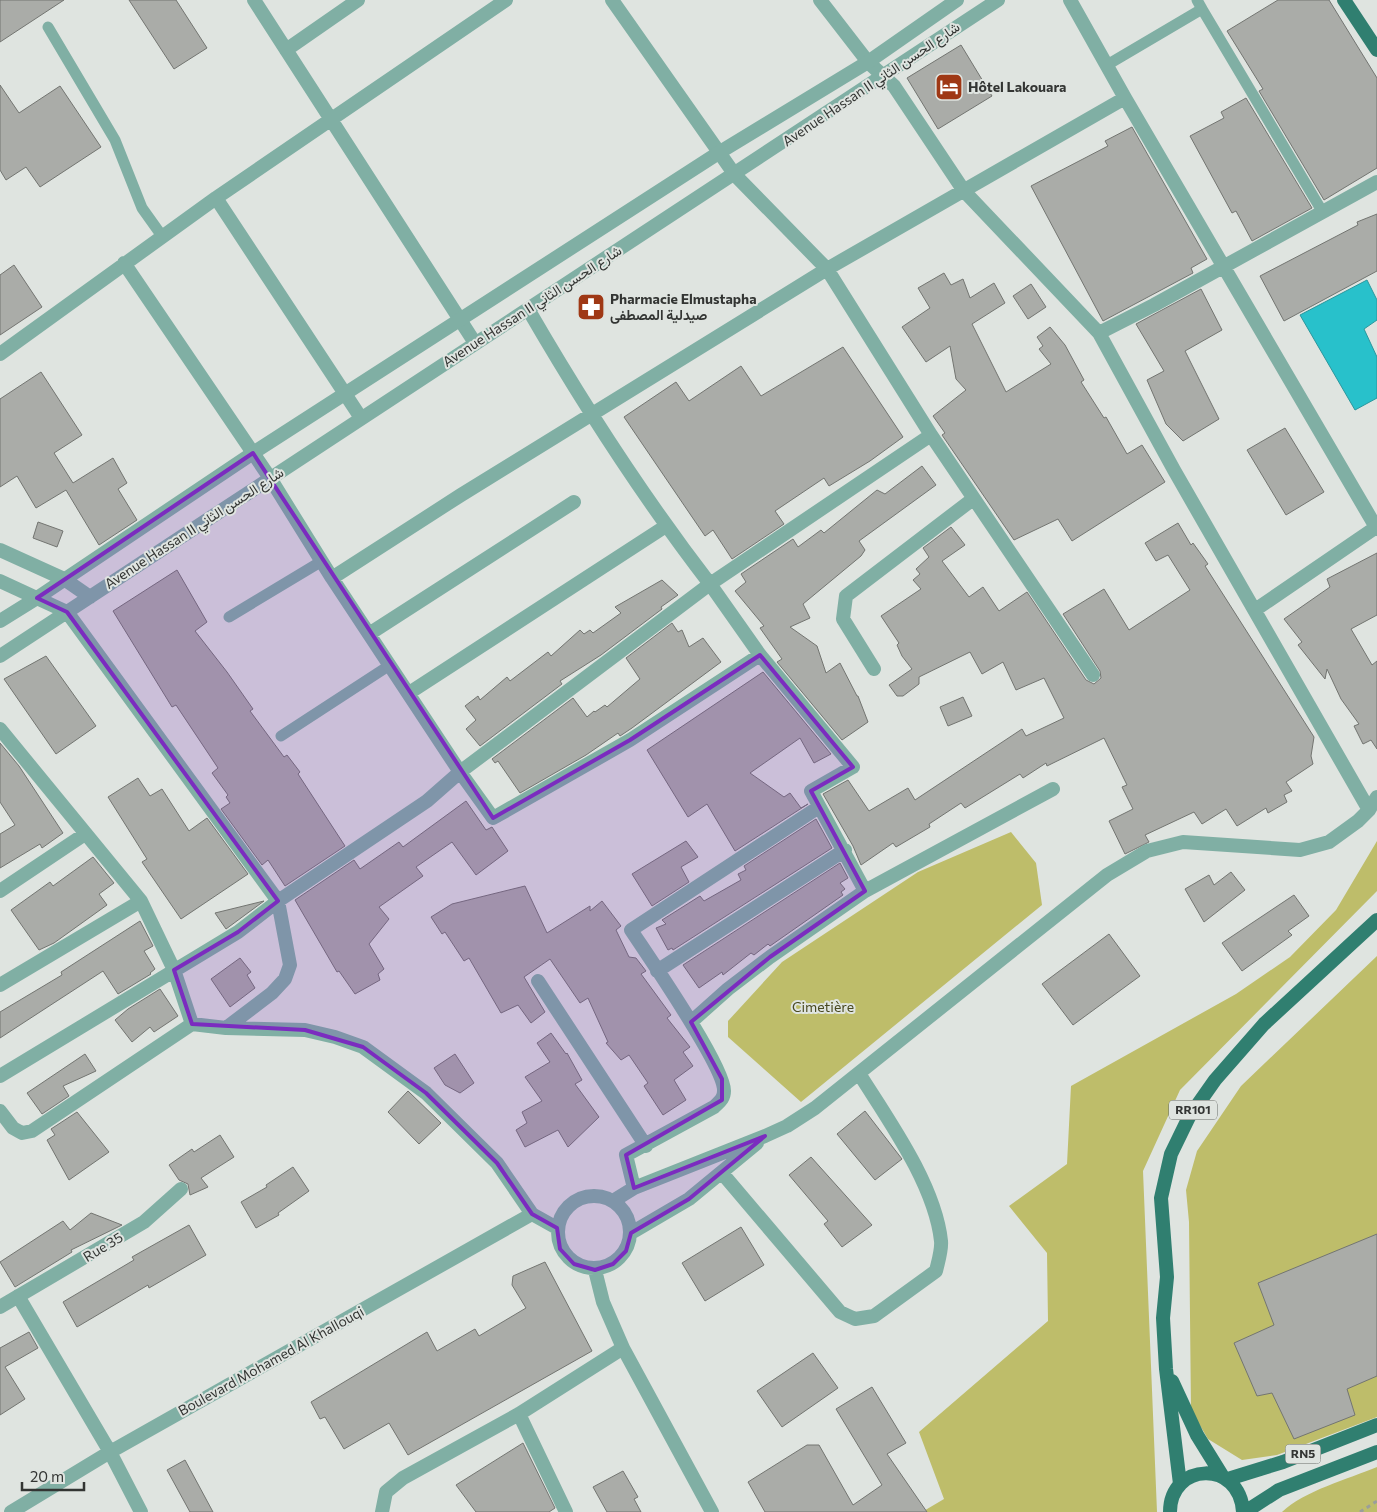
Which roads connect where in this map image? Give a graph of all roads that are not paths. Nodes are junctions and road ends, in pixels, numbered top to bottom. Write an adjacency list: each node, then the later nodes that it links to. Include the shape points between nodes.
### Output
1 (254, 0): 12 (street)
2 (358, 0): 12 (street)
3 (506, 0): 18 (street)
4 (612, 0): 19 (street)
5 (820, 0): 14 (street)
6 (958, 0): 14 (street, Avenue Hassan II شارع الحسن الثاني)
7 (998, 0): 16 (street, Avenue Hassan II شارع الحسن الثاني)
8 (1070, 0): 15 (street)
9 (1344, 0): 13 (main road)
10 (1200, 5): 15 (lane); 24 (lane)
11 (48, 27): 25 (lane, via 114,140 142,208)
12 (286, 50): 18 (street)
13 (1377, 50)
14 (868, 62): 16 (street); 19 (street, Avenue Hassan II شارع الحسن الثاني)
15 (1107, 65): 17 (street)
16 (884, 75): 20 (street, Avenue Hassan II شارع الحسن الثاني); 22 (street)
17 (1125, 98): 22 (street); 27 (street)
18 (332, 121): 23 (street); 30 (street)
19 (720, 152): 20 (street); 30 (street, Avenue Hassan II شارع الحسن الثاني)
20 (735, 174): 28 (street); 29 (street, Avenue Hassan II شارع الحسن الثاني)
21 (1377, 182): 24 (street)
22 (964, 191): 28 (street); 31 (street)
23 (216, 198): 25 (street); 34 (street)
24 (1322, 211): 27 (street)
25 (162, 236): 26 (street)
26 (124, 262): 33 (street); 38 (street)
27 (1224, 267): 31 (street); 43 (street)
28 (827, 269): 35 (street); 37 (street)
29 (528, 309): 32 (street, Avenue Hassan II شارع الحسن الثاني); 35 (street)
30 (459, 320): 32 (street); 34 (street, Avenue Hassan II شارع الحسن الثاني)
31 (1099, 333): 52 (street)
32 (475, 343): 36 (street, Avenue Hassan II شارع الحسن الثاني)
33 (0, 354)
34 (345, 394): 36 (street); 38 (street, Avenue Hassan II شارع الحسن الثاني)
35 (592, 414): 42 (street); 46 (street)
36 (361, 418): 39 (street, Avenue Hassan II شارع الحسن الثاني)
37 (932, 435): 40 (street); 49 (street)
38 (253, 453): 39 (street); 47 (street, Avenue Hassan II شارع الحسن الثاني)
39 (270, 478): 45 (street); 50 (street, Avenue Hassan II شارع الحسن الثاني)
40 (973, 499): 60 (street, via 846,596 843,619); 61 (street)
41 (574, 502): 56 (street)
42 (666, 526): 49 (street); 62 (street)
43 (1376, 528): 52 (street)
44 (0, 550): 47 (street)
45 (322, 561): 46 (street); 54 (lane)
46 (332, 578): 56 (street)
47 (64, 579): 50 (street); 51 (street, Avenue Hassan II شارع الحسن الثاني)
48 (0, 581): 51 (street)
49 (710, 584): 57 (street); 65 (street)
50 (90, 597): 53 (street, Avenue Hassan II شارع الحسن الثاني)
51 (37, 598): 53 (street); 55 (street, Avenue Hassan II شارع الحسن الثاني)
52 (1255, 610): 69 (street)
53 (67, 612): 58 (street, Avenue Hassan II شارع الحسن الثاني); 75 (street)
54 (229, 617)
55 (0, 621)
56 (369, 634): 59 (street)
57 (760, 655): 65 (street, via 630,740 493,818); 68 (street, via 853,767 811,791)
58 (0, 656)
59 (390, 665): 62 (street); 64 (lane)
60 (874, 669)
61 (1093, 675)
62 (408, 694): 65 (street)
63 (0, 729): 70 (street)
64 (281, 736)
65 (460, 772): 75 (street, via 427,801)
66 (1053, 790): 73 (street)
67 (1377, 797): 69 (street)
68 (819, 807): 71 (street); 78 (street, via 631,930)
69 (1369, 810): 84 (street, via 1330,842 1300,850 1183,842 1147,851 1107,875)
70 (85, 834): 72 (street); 74 (street)
71 (845, 850): 73 (street); 78 (street)
72 (0, 891)
73 (865, 891): 81 (street, via 770,957)
74 (141, 901): 77 (street); 80 (street)
75 (278, 901): 77 (street, via 238,932); 83 (street, via 290,965 285,980)
76 (1377, 920): 100 (main road, RR101, via 1264,1024 1215,1080 1189,1117 1171,1154 1161,1198 1167,1277 1163,1318)
77 (174, 970): 82 (street); 85 (street)
78 (657, 971): 81 (street)
79 (538, 981): 88 (street)
80 (0, 985)
81 (691, 1022): 88 (street, via 722,1079 722,1100)
82 (192, 1024): 83 (street); 86 (street, via 32,1131 22,1133 13,1128)
83 (226, 1028): 93 (street, via 305,1030 363,1047 426,1093 497,1163)
84 (860, 1075): 87 (street, via 787,1126); 89 (street, via 915,1164 936,1218 941,1242 936,1271 874,1316 855,1319 840,1312)
85 (0, 1076)
86 (0, 1112)
87 (765, 1136): 89 (street); 90 (street)
88 (646, 1146): 90 (street, via 626,1155)
89 (722, 1173): 95 (street, via 689,1199)
90 (634, 1188): 92 (street)
91 (180, 1189): 97 (street, Rue 35, via 144,1222)
92 (613, 1201): 94 (street, via 600,1196 585,1197 572,1203 562,1214); 95 (street, via 626,1214)
93 (532, 1214): 94 (street); 103 (street, Boulevard Mohamed Al Khallouqi)
94 (557, 1228): 96 (street, via 560,1249 574,1264)
95 (631, 1233): 96 (street, via 626,1251 613,1264)
96 (595, 1270): 99 (street, via 603,1302)
97 (18, 1296): 98 (street, Rue 35); 103 (street)
98 (0, 1307)
99 (623, 1348): 101 (street); 111 (street)
100 (1166, 1369): 105 (main road, RR101, via 1197,1435); 106 (main road, RR101)
101 (519, 1414): 107 (street); 110 (street, via 403,1478 386,1492)
102 (1377, 1425): 105 (main road, RN5, via 1283,1462)
103 (110, 1452): 108 (street, Boulevard Mohamed Al Khallouqi); 109 (street)
104 (1377, 1452): 113 (main road, RN5, via 1279,1490)
105 (1225, 1478): 106 (main road, RN5, via 1201,1473); 113 (main road, RN5, via 1237,1488)
106 (1180, 1484): 112 (main road, via 1174,1493)
107 (564, 1511)
108 (11, 1512)
109 (141, 1512)
110 (382, 1512)
111 (712, 1512)
112 (1170, 1512)
113 (1244, 1512)

